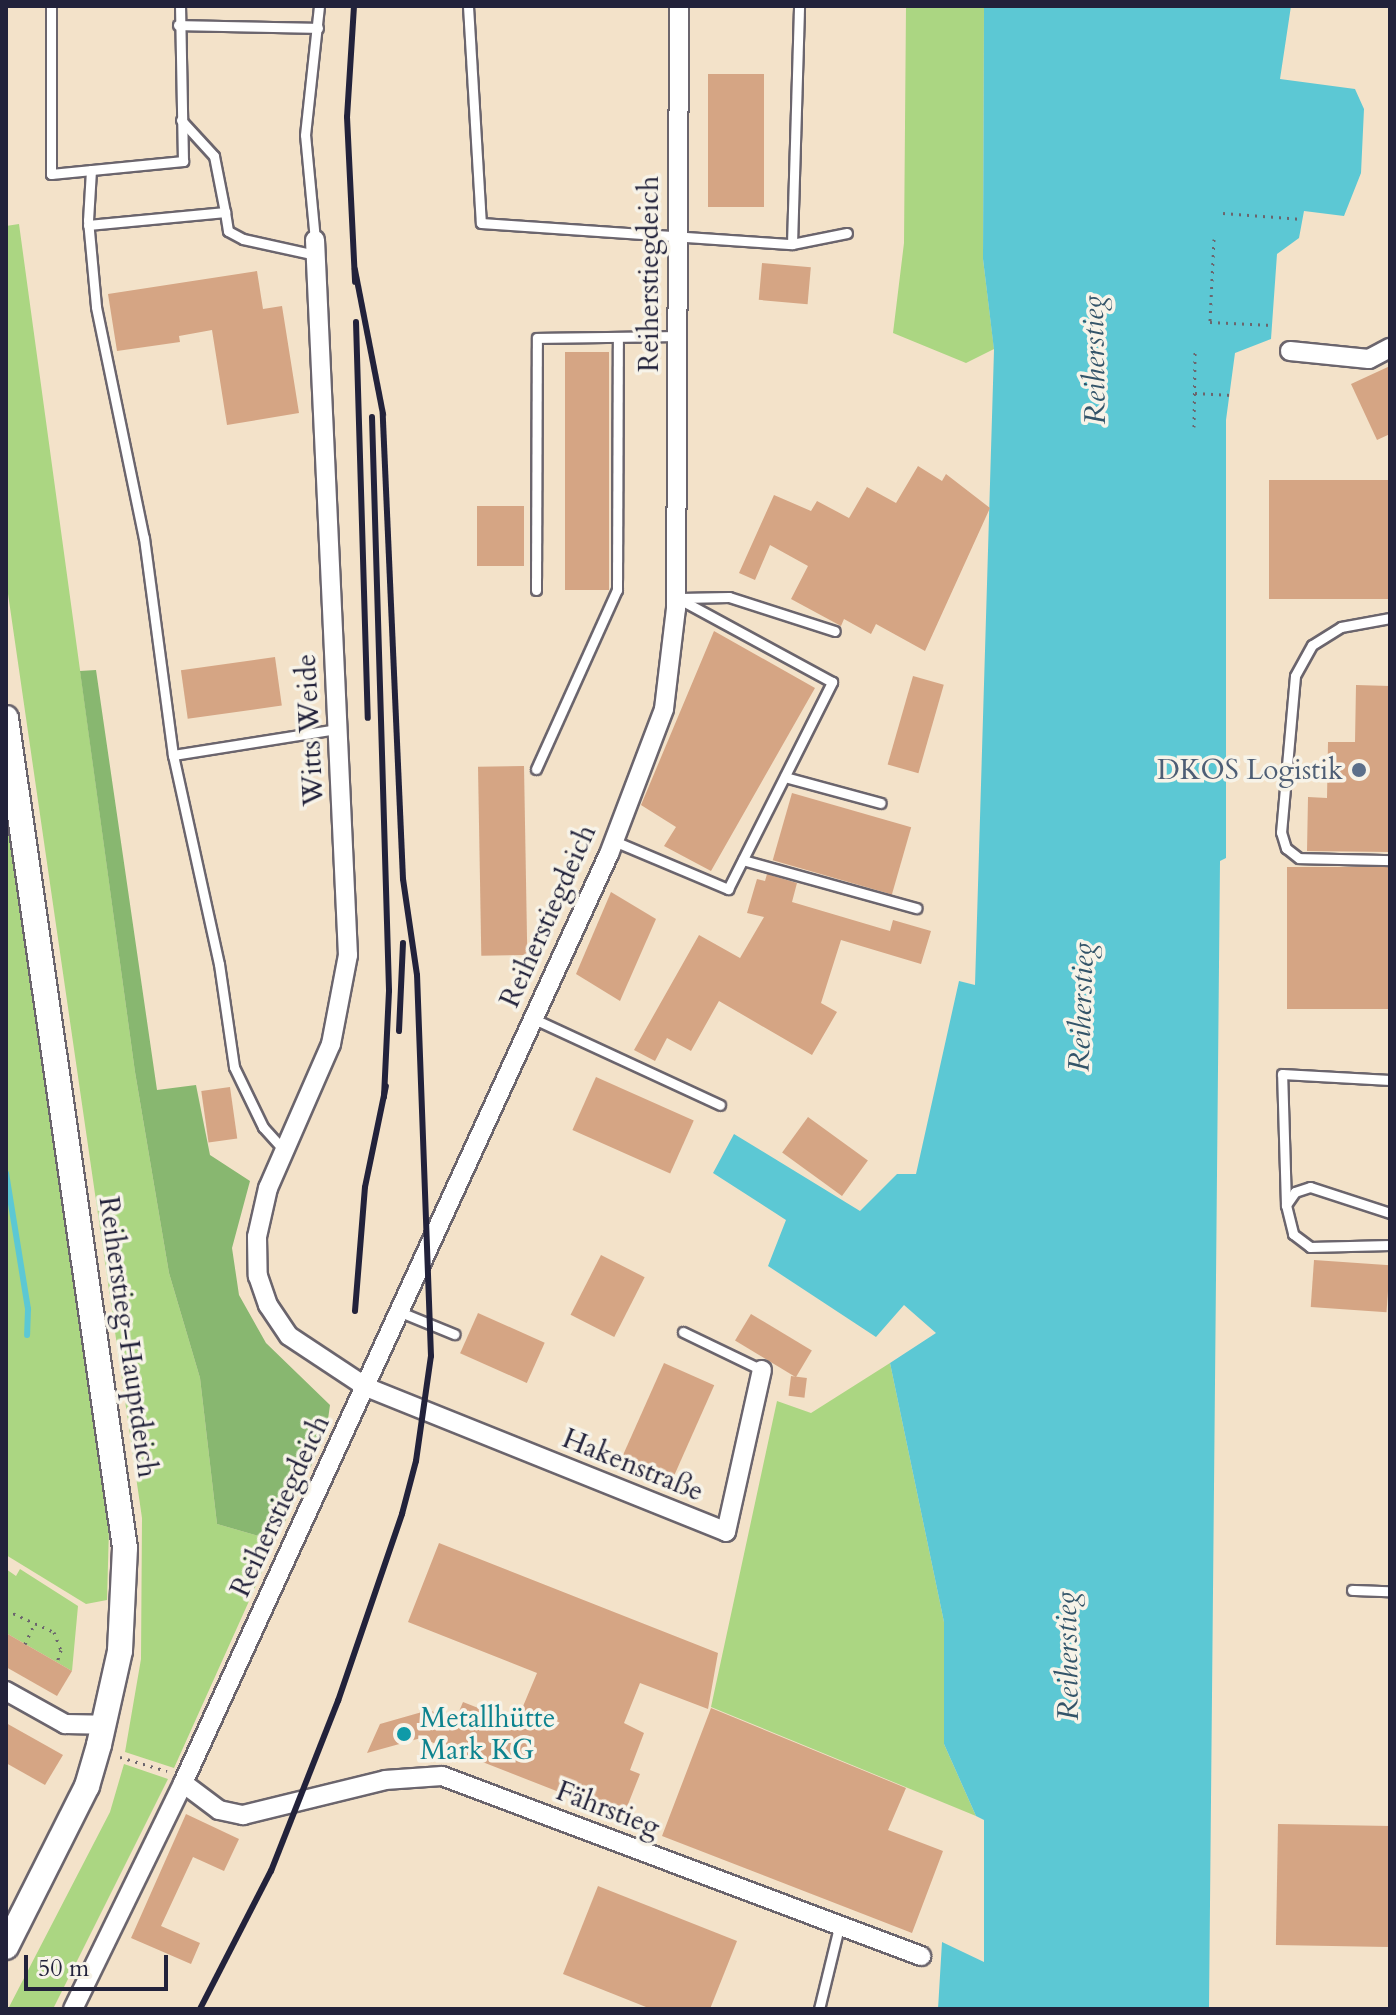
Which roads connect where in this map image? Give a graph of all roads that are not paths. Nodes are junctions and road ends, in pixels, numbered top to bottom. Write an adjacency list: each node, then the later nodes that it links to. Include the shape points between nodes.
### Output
1 (51, 6): 10 (lane, via 51,174)
2 (180, 6): 7 (lane)
3 (319, 6): 8 (lane, Witts Weide)
4 (468, 6): 14 (lane, via 481,223)
5 (679, 6): 14 (street, Reiherstiegdeich)
6 (799, 6): 15 (lane)
7 (178, 25): 8 (lane); 9 (lane)
8 (318, 28): 16 (lane, Witts Weide, via 305,135)
9 (181, 120): 10 (lane, via 183,161); 11 (lane, via 214,156)
10 (91, 170): 12 (lane)
11 (225, 212): 12 (lane); 16 (lane, via 228,231 243,239)
12 (88, 225): 27 (lane, via 96,307 144,538)
13 (847, 233): 15 (lane)
14 (676, 240): 15 (lane); 17 (street, Reiherstiegdeich)
15 (792, 244)
16 (316, 248): 26 (street, Witts Weide)
17 (676, 336): 18 (lane); 22 (street, Reiherstiegdeich)
18 (618, 337): 21 (lane, via 537,338); 28 (lane, via 617,590)
19 (1390, 348): 20 (street, via 1369,359)
20 (1290, 351)
21 (536, 590)
22 (677, 598): 24 (lane, via 729,597); 29 (lane, via 832,682); 31 (street, Reiherstiegdeich, via 664,709)
23 (1390, 618): 33 (lane, via 1341,627 1312,645 1295,676 1281,832 1286,848 1299,858)
24 (835, 631)
25 (6, 718): 50 (main road, Reiherstieg-Hauptdeich, via 124,1520 120,1651)
26 (338, 729): 27 (lane); 38 (street, Witts Weide, via 348,955 331,1044)
27 (173, 755): 38 (lane, via 219,964 234,1067 263,1127)
28 (536, 769)
29 (785, 777): 30 (lane); 32 (lane)
30 (881, 803)
31 (614, 841): 32 (lane, via 728,889); 35 (street, Reiherstiegdeich)
32 (743, 860): 34 (lane)
33 (1390, 860)
34 (916, 908)
35 (532, 1018): 37 (lane); 42 (street, Reiherstiegdeich)
36 (1390, 1080): 39 (lane, via 1282,1074)
37 (720, 1105)
38 (286, 1151): 46 (street, Witts Weide, via 268,1188 257,1237 263,1290 289,1336)
39 (1286, 1205): 40 (lane, via 1295,1192 1310,1187); 41 (lane, via 1293,1234 1310,1247)
40 (1390, 1213)
41 (1390, 1245)
42 (398, 1311): 44 (lane); 46 (street, Reiherstiegdeich)
43 (683, 1332): 45 (lane)
44 (454, 1334)
45 (762, 1370): 46 (street, Hakenstraße, via 726,1532)
46 (366, 1387): 51 (street, Reiherstiegdeich)
47 (1352, 1590): 48 (lane)
48 (1390, 1591)
49 (6, 1691): 50 (street, via 65,1724)
50 (104, 1725): 53 (main road, Reiherstieg-Hauptdeich, via 87,1786)
51 (177, 1778): 52 (street, Fährstieg, via 219,1810 243,1815 385,1780 442,1776); 55 (street, Reiherstiegdeich)
52 (839, 1927): 54 (street, Fährstieg); 56 (lane)
53 (6, 1947)
54 (921, 1956)
55 (73, 2009)
56 (819, 2009)

